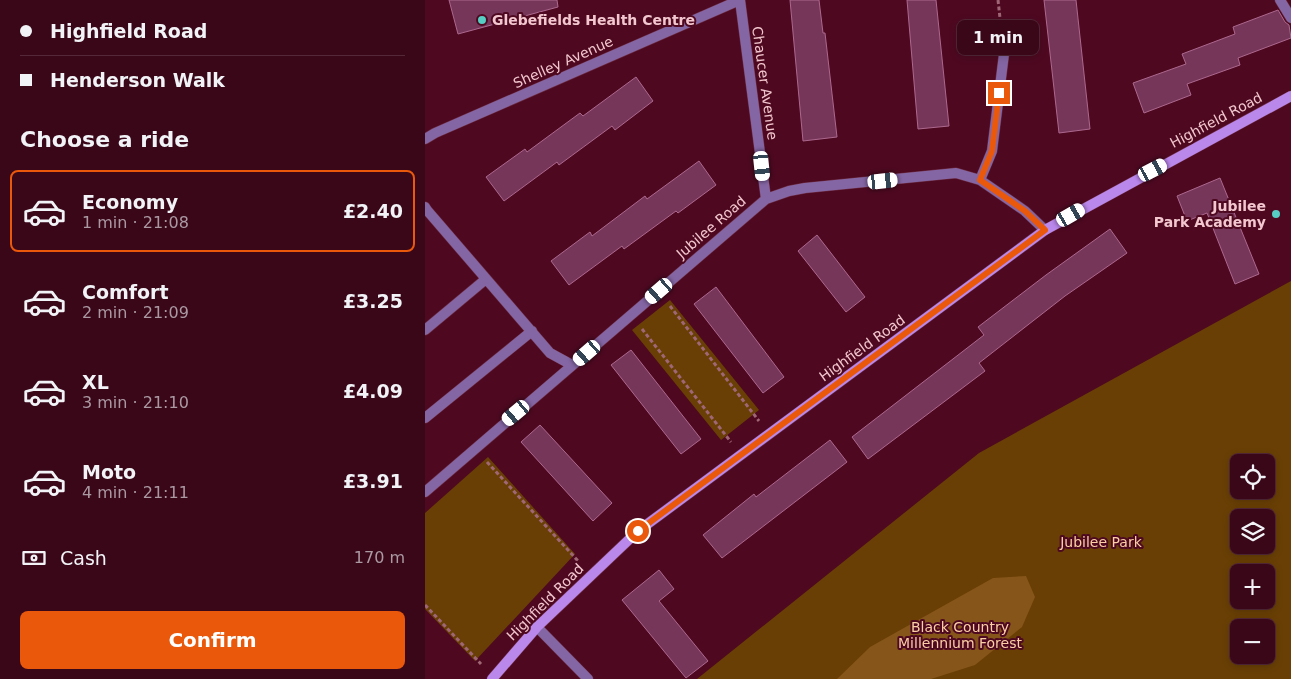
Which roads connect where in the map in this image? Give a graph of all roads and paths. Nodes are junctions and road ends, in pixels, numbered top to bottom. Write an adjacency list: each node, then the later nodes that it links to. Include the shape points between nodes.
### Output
1 (740, 0): 7 (street, Shelley Avenue); 9 (street, Chaucer Avenue)
2 (998, 0): 5 (path)
3 (1280, 0): 4 (street)
4 (1291, 18)
5 (1004, 54): 8 (street, via 992,151)
6 (1291, 96): 11 (street, Highfield Road)
7 (425, 139)
8 (980, 180): 9 (street, Jubilee Road, via 956,173 805,188); 11 (street, Jubilee Road, via 1025,211)
9 (766, 199): 13 (street, Jubilee Road)
10 (426, 208): 12 (street)
11 (1045, 230): 19 (street, Highfield Road)
12 (486, 278): 15 (street); 16 (street)
13 (659, 291): 14 (street, Jubilee Road); 19 (path)
14 (631, 315): 17 (street, Jubilee Road); 21 (path)
15 (425, 330)
16 (532, 331): 17 (street, via 550,353); 18 (street)
17 (572, 365): 20 (street, Jubilee Road)
18 (425, 418)
19 (769, 434): 21 (street, Highfield Road)
20 (474, 449): 22 (street, Jubilee Road); 23 (path)
21 (741, 454): 23 (street, Highfield Road, via 638,531)
22 (425, 492)
23 (591, 575): 25 (street, Highfield Road)
24 (425, 604): 26 (path)
25 (537, 627): 26 (street, Highfield Road); 27 (street)
26 (493, 678)
27 (588, 679)

